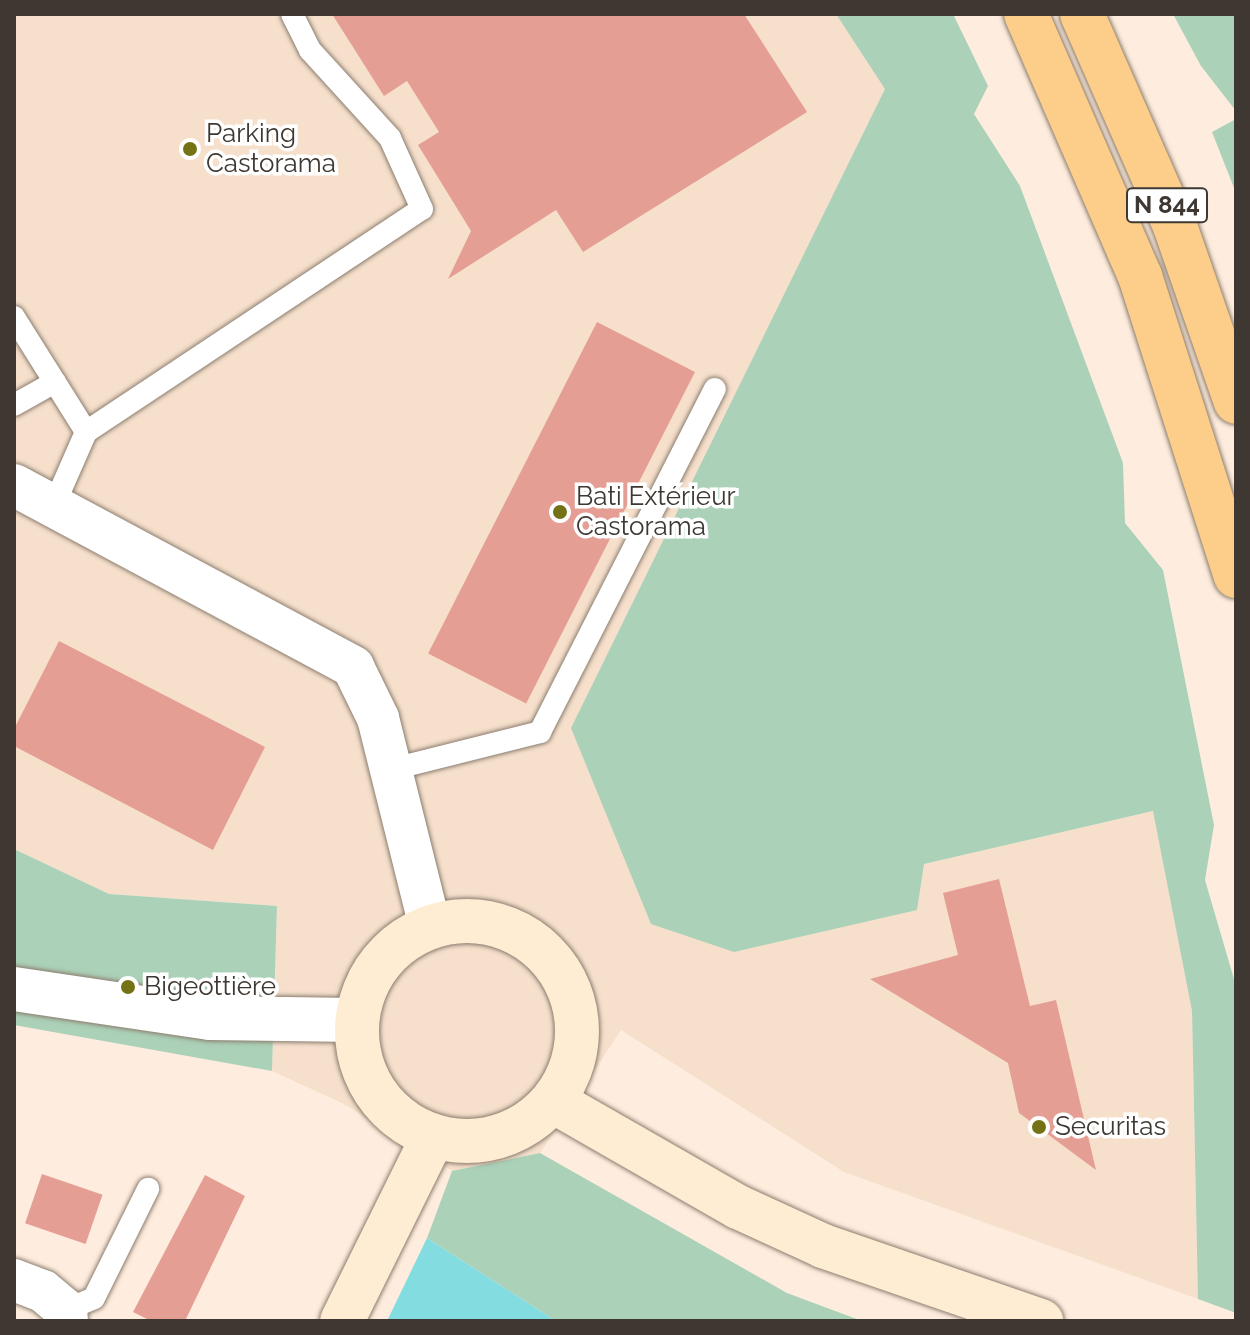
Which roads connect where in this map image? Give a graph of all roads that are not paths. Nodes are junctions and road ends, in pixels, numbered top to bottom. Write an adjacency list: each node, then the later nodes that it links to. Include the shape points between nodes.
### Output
1 (292, 14): 9 (lane, via 310,50 390,138 422,209)
2 (1026, 14): 12 (highway, N 844, via 1140,276)
3 (1082, 14): 7 (highway, N 844, via 1175,226)
4 (14, 317): 5 (lane)
5 (55, 382): 8 (lane); 9 (lane)
6 (715, 389): 13 (lane, via 540,732)
7 (1236, 402)
8 (14, 405)
9 (86, 432): 11 (lane)
10 (14, 485): 11 (street)
11 (54, 505): 13 (street, via 353,667 370,695)
12 (1236, 576)
13 (389, 770): 14 (street)
14 (430, 926): 16 (main road, via 380,962); 17 (main road, via 471,919 511,929 545,951 561,973 578,1025 573,1065)
15 (14, 989): 16 (street, via 210,1018)
16 (356, 1020): 18 (main road, via 359,1057 374,1092 400,1120)
17 (553, 1101): 18 (main road, via 499,1137); 23 (main road, via 795,1233 897,1276)
18 (433, 1137): 22 (main road)
19 (148, 1189): 21 (lane, via 94,1298)
20 (14, 1280): 21 (street)
21 (67, 1316)
22 (342, 1321)
23 (1041, 1321)

